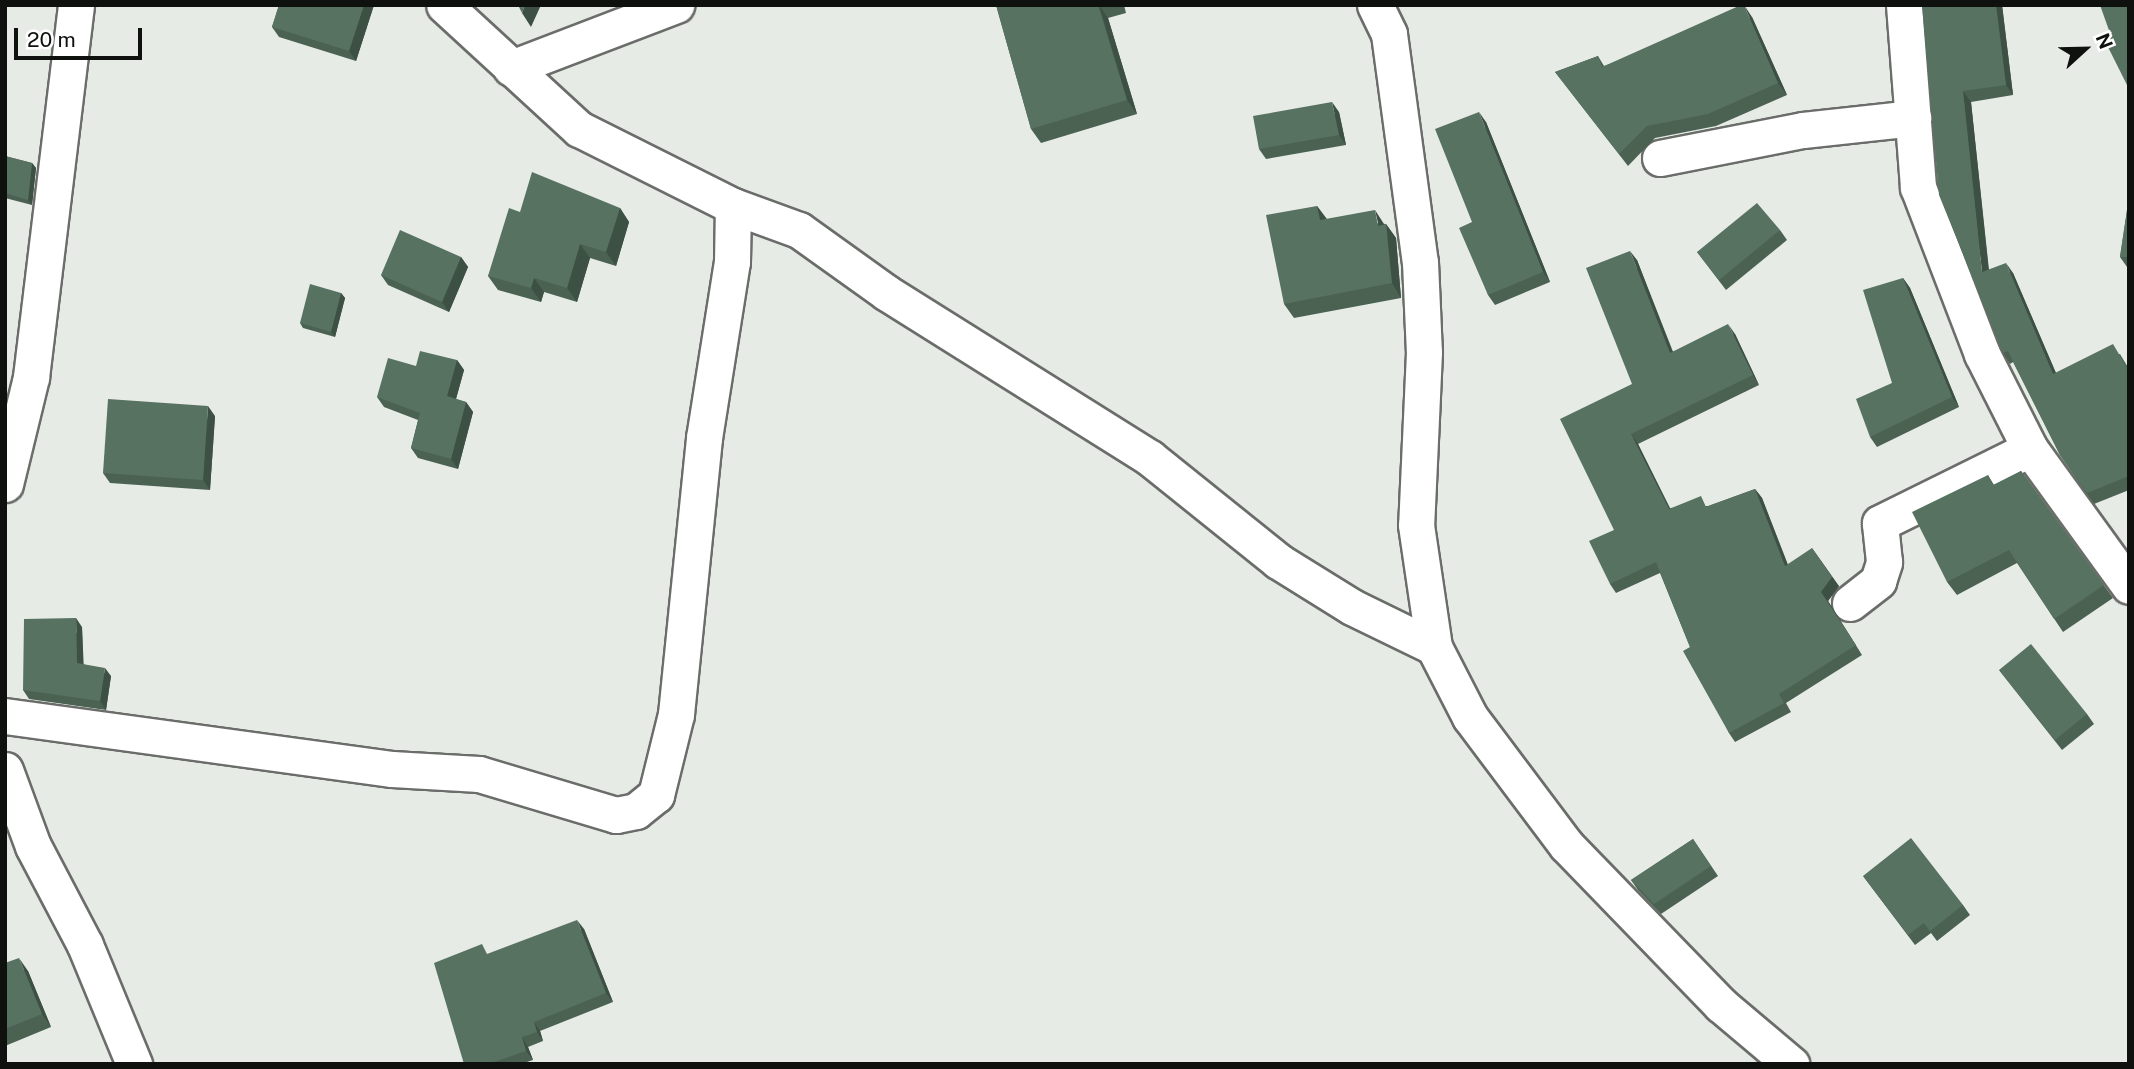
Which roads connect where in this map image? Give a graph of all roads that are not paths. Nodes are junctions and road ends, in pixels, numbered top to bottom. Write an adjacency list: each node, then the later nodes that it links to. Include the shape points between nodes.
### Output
1 (76, 5): 11 (street, via 31,377)
2 (444, 5): 6 (street)
3 (676, 5): 6 (street)
4 (1375, 5): 14 (street, via 1390,34 1420,261 1424,352 1416,525)
5 (1903, 5): 7 (street)
6 (511, 68): 9 (street, via 579,130)
7 (1913, 118): 8 (street, via 1803,130); 10 (street, via 1918,187 1982,354)
8 (1660, 158)
9 (733, 206): 14 (street, via 799,230 887,293 1150,458 1278,561 1352,607); 15 (street, via 732,262 704,438 670,758 656,795 636,811 616,815 479,774 392,769)
10 (2030, 449): 12 (street); 13 (street, via 1893,512 1880,523 1884,562 1878,582)
11 (5, 484)
12 (2129, 586)
13 (1850, 603)
14 (1434, 647): 18 (street, via 1471,717 1567,846 1721,1005)
15 (5, 716)
16 (5, 770): 17 (street, via 33,846 85,945)
17 (134, 1064)
18 (1791, 1064)

